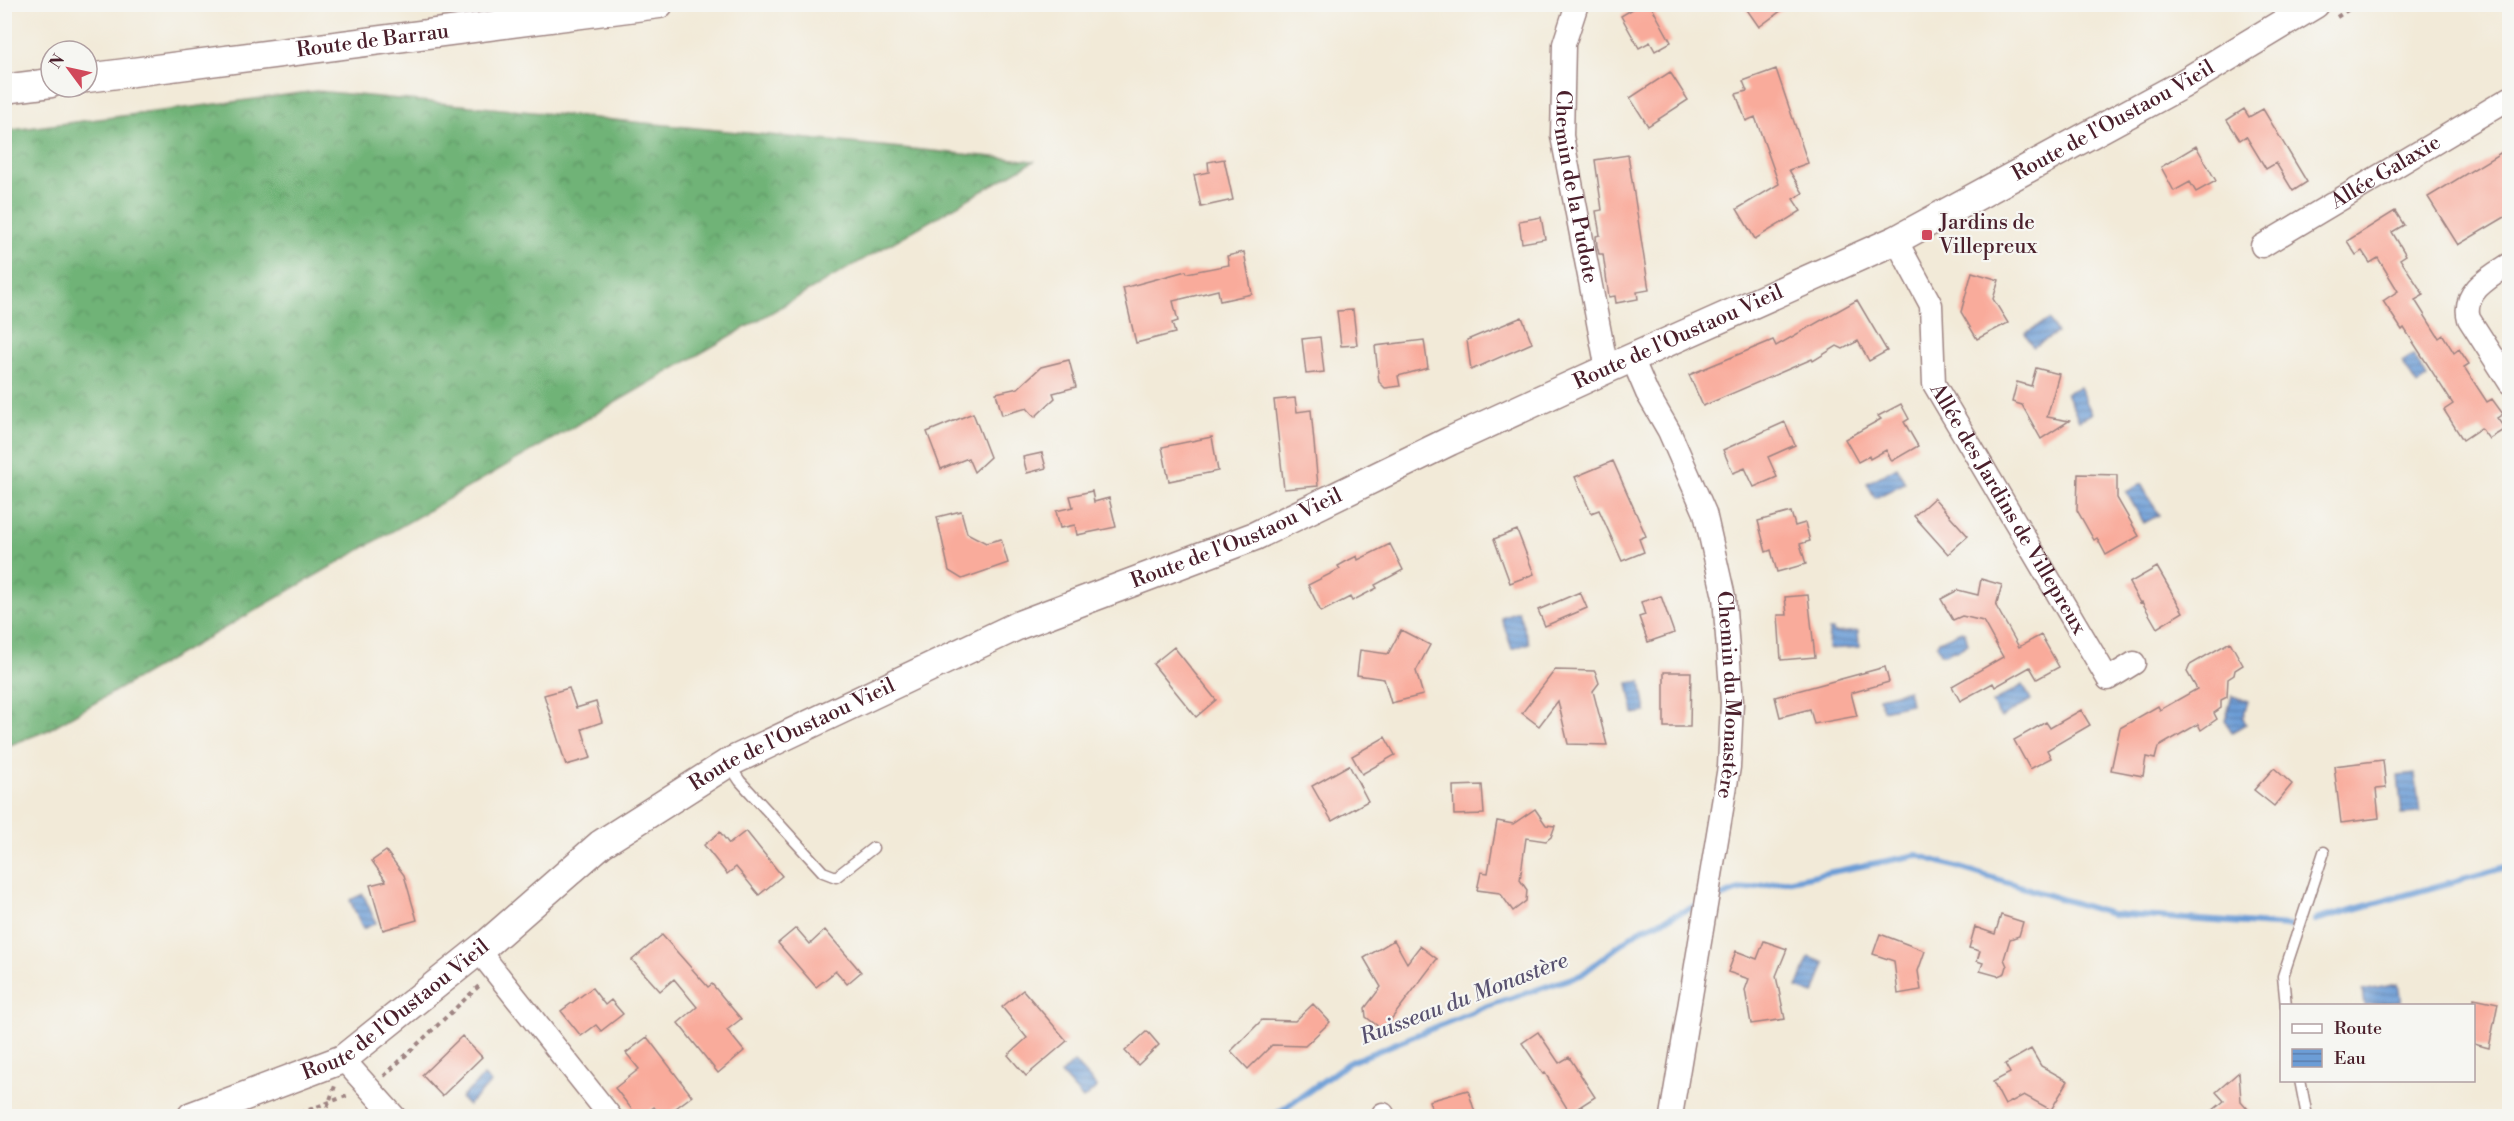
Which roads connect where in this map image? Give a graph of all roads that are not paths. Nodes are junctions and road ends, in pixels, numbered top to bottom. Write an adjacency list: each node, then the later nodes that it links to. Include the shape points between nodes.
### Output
1 (659, 4): 4 (street, Route de Barrau)
2 (1577, 4): 11 (street, Chemin de la Pudote, via 1564,44 1562,136)
3 (2315, 4): 8 (street, Route de l'Oustaou Vieil, via 2181,85)
4 (99, 76)
5 (39, 85): 6 (street)
6 (4, 89)
7 (2510, 98): 9 (street, Allée Galaxie)
8 (1896, 240): 11 (street, Route de l'Oustaou Vieil); 13 (street, Allée des Jardins de Villepreux, via 1931,305 1934,384 2108,679)
9 (2262, 246)
10 (2510, 264): 12 (street, via 2482,283 2467,310)
11 (1619, 364): 14 (street, Route de l'Oustaou Vieil, via 1255,536 1019,625); 24 (street, Chemin du Monastère, via 1647,393 1669,431 1705,513 1724,597 1732,702 1729,767)
12 (2510, 383)
13 (2134, 663)
14 (728, 763): 15 (lane, via 823,872 836,877); 17 (street, Route de l'Oustaou Vieil, via 601,844)
15 (873, 848)
16 (2324, 852): 18 (lane, via 2283,976)
17 (486, 960): 19 (street, Route de l'Oustaou Vieil); 23 (street)
18 (2286, 1004)
19 (343, 1059): 21 (street, Route de l'Oustaou Vieil); 22 (street)
20 (2300, 1082): 25 (lane)
21 (192, 1116)
22 (394, 1116)
23 (610, 1116)
24 (1671, 1116)
25 (2307, 1116)

